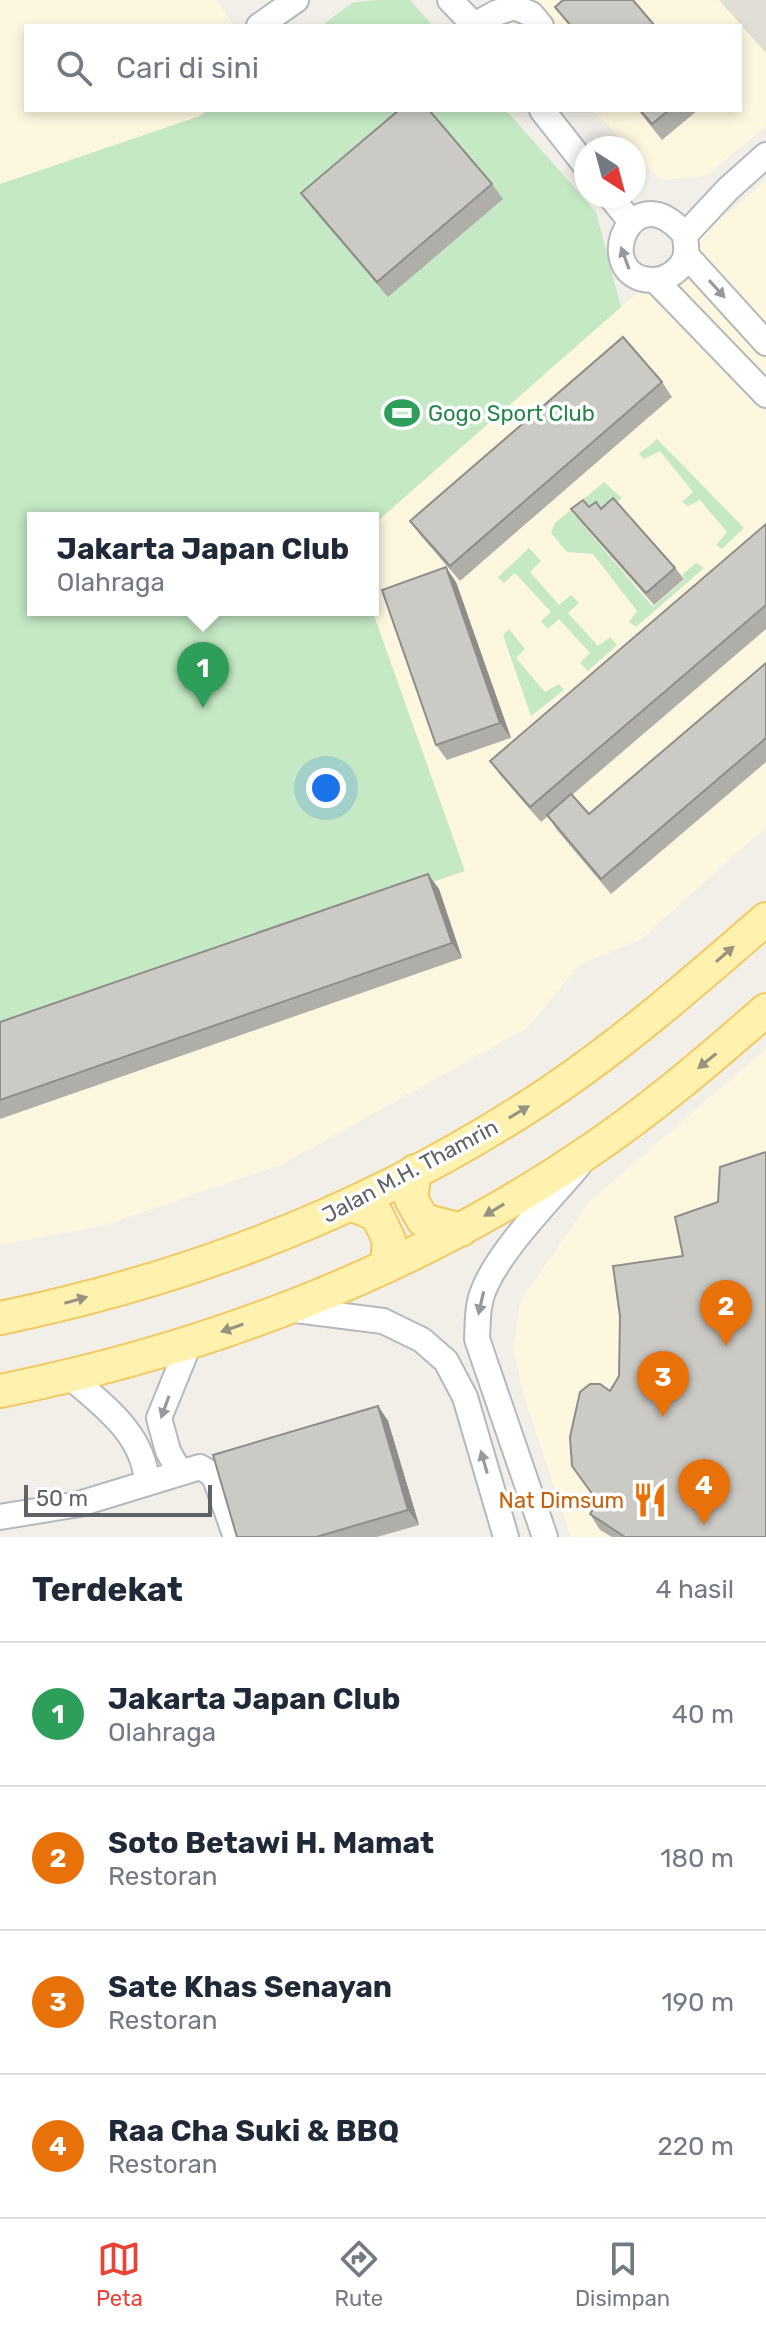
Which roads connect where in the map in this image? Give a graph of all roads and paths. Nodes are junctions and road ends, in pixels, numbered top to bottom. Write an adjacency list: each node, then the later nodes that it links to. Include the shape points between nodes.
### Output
1 (296, 0): 3 (street)
2 (450, 0): 4 (street)
3 (262, 24)
4 (473, 24)
5 (476, 24): 6 (street, via 514,7)
6 (539, 24)
7 (544, 112): 8 (street)
8 (574, 151)
9 (766, 155): 12 (street)
10 (620, 208): 11 (street)
11 (631, 222): 12 (street, via 657,214); 13 (street, one-way to 11, via 642,280 622,261 620,247)
12 (680, 236): 13 (street, via 675,273); 14 (street, one-way to 14)
13 (656, 281): 15 (street)
14 (766, 343)
15 (766, 395)
16 (766, 919): 19 (main road, Jalan M.H. Thamrin, one-way to 16, via 522,1111 584,1068)
17 (766, 1010): 18 (main road, one-way to 18)
18 (591, 1151): 21 (main road, one-way to 21); 33 (street, one-way to 33, via 503,1257 484,1289 478,1313 477,1339)
19 (415, 1171): 20 (main road, Jalan M.H. Thamrin); 21 (main road, via 411,1199 423,1220)
20 (353, 1205): 22 (main road, via 377,1215 389,1240); 24 (main road, Jalan M.H. Thamrin, one-way to 20, via 261,1244)
21 (461, 1230): 22 (main road)
22 (387, 1266): 23 (main road)
23 (285, 1309): 25 (main road, one-way to 25); 32 (street, one-way to 23, via 465,1397 446,1361 422,1340 383,1321)
24 (0, 1318)
25 (190, 1342): 26 (main road); 28 (street, one-way to 28, via 159,1418)
26 (69, 1376): 27 (main road); 29 (street, via 129,1431)
27 (0, 1391)
28 (179, 1471): 29 (street); 31 (street, via 200,1467 212,1474)
29 (147, 1483): 30 (street, via 79,1504)
30 (0, 1517)
31 (236, 1537)
32 (506, 1537)
33 (545, 1537)

